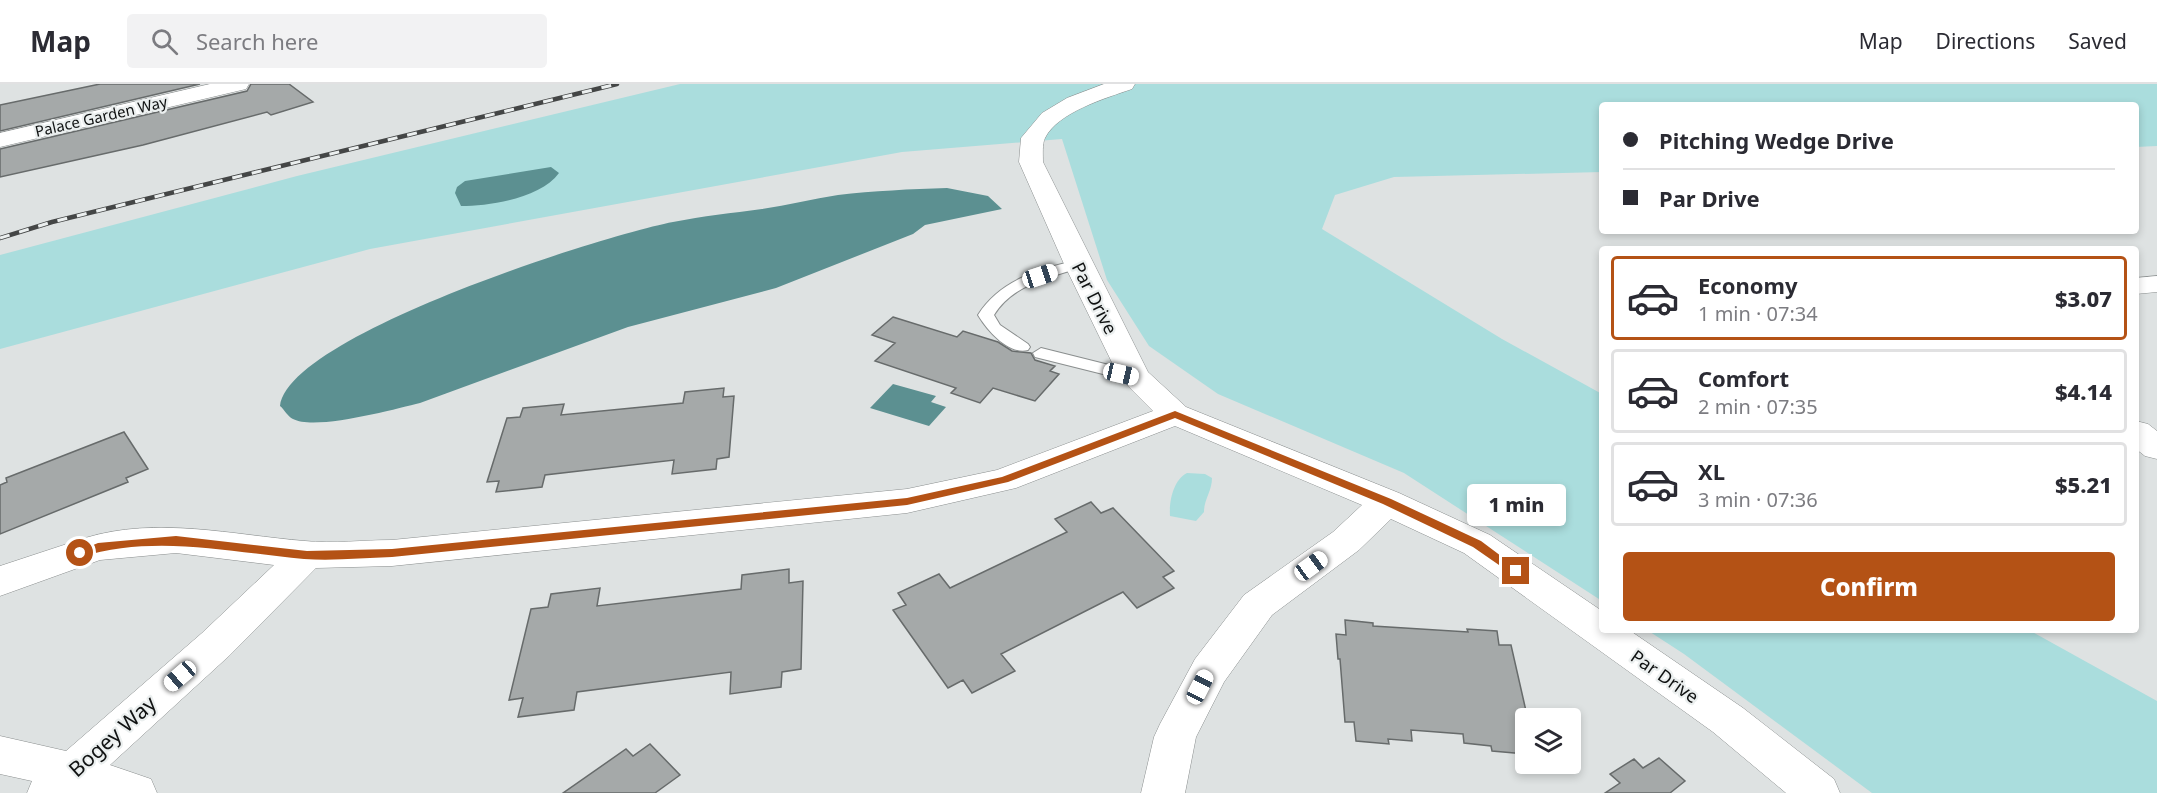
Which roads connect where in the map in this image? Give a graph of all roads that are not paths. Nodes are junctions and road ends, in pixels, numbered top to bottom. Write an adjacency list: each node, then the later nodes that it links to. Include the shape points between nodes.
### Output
1 (238, 84): 3 (street, Palace Garden Way)
2 (1125, 84): 4 (street, Par Drive, via 1075,103 1050,118 1033,138 1031,162)
3 (0, 140)
4 (1078, 264): 7 (lane, via 1021,282 992,302 986,315 994,328); 9 (street, Par Drive)
5 (2157, 284): 6 (street)
6 (2139, 286)
7 (1022, 347)
8 (1041, 353): 9 (lane)
9 (1136, 377): 10 (street, Par Drive)
10 (1175, 414): 13 (street, Par Drive); 14 (street, via 1004,480 907,501 392,553)
11 (2139, 434): 12 (street)
12 (2157, 448)
13 (1387, 502): 16 (street, Par Drive, via 1477,544); 21 (street, via 1346,541 1258,605 1209,671 1175,737)
14 (307, 555): 15 (street, via 176,540 98,547); 19 (street, Bogey Way, via 216,644)
15 (0, 582)
16 (1599, 630)
17 (1604, 633): 22 (street, Par Drive, via 1728,720)
18 (0, 755): 19 (street)
19 (61, 782): 20 (street)
20 (135, 793)
21 (1163, 793)
22 (1818, 793)

